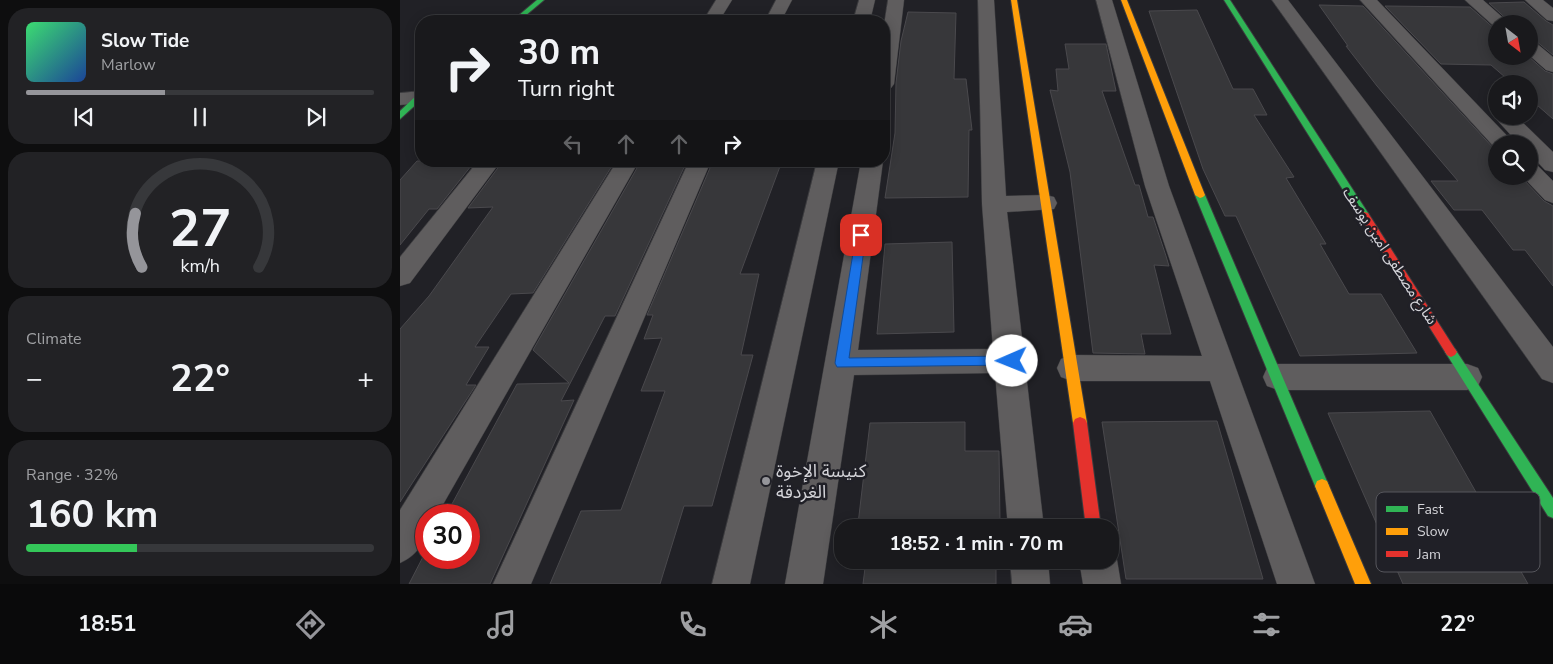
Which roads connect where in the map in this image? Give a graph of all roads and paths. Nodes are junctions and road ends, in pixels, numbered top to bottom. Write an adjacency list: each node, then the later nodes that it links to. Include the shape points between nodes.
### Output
1 (541, 0): 16 (street)
2 (724, 0): 17 (street)
3 (784, 0): 18 (street)
4 (867, 0): 19 (street)
5 (896, 0): 22 (street)
6 (986, 0): 41 (street)
7 (1014, 0): 40 (street)
8 (1104, 0): 37 (street)
9 (1124, 0): 38 (street)
10 (1227, 0): 49 (street, شارع مصطفى امين يوسف)
11 (1280, 0): 47 (street)
12 (1368, 0): 25 (street)
13 (1390, 0): 25 (street, via 1458,70)
14 (1474, 0): 20 (street)
15 (1533, 0): 21 (street)
16 (522, 15)
17 (715, 15)
18 (776, 15)
19 (863, 15)
20 (1492, 15)
21 (1553, 16)
22 (890, 42)
23 (1538, 54): 24 (street)
24 (1553, 66)
25 (1432, 68): 29 (street)
26 (414, 97): 27 (street)
27 (400, 116)
28 (1513, 125): 30 (street)
29 (1495, 135)
30 (1553, 165)
31 (485, 167): 42 (street)
32 (624, 167): 53 (street)
33 (697, 167): 56 (street)
34 (827, 167): 57 (street)
35 (871, 167): 44 (street)
36 (1538, 179): 39 (street)
37 (1157, 186): 38 (street); 46 (street)
38 (1197, 187): 48 (street)
39 (1553, 195)
40 (1045, 203): 41 (street); 45 (street)
41 (994, 204): 43 (street)
42 (400, 276)
43 (1012, 361): 44 (street); 51 (street)
44 (842, 363): 58 (street)
45 (1072, 368): 46 (street); 52 (street)
46 (1222, 369): 61 (street)
47 (1553, 370)
48 (1278, 377): 49 (street); 62 (street)
49 (1467, 377): 50 (street, شارع مصطفى امين يوسف)
50 (1553, 511)
51 (1025, 519)
52 (1093, 519)
53 (400, 544)
54 (1030, 569): 59 (street)
55 (1100, 569): 60 (street)
56 (512, 584)
57 (732, 584)
58 (804, 584)
59 (1031, 584)
60 (1102, 584)
61 (1296, 584)
62 (1363, 584)

